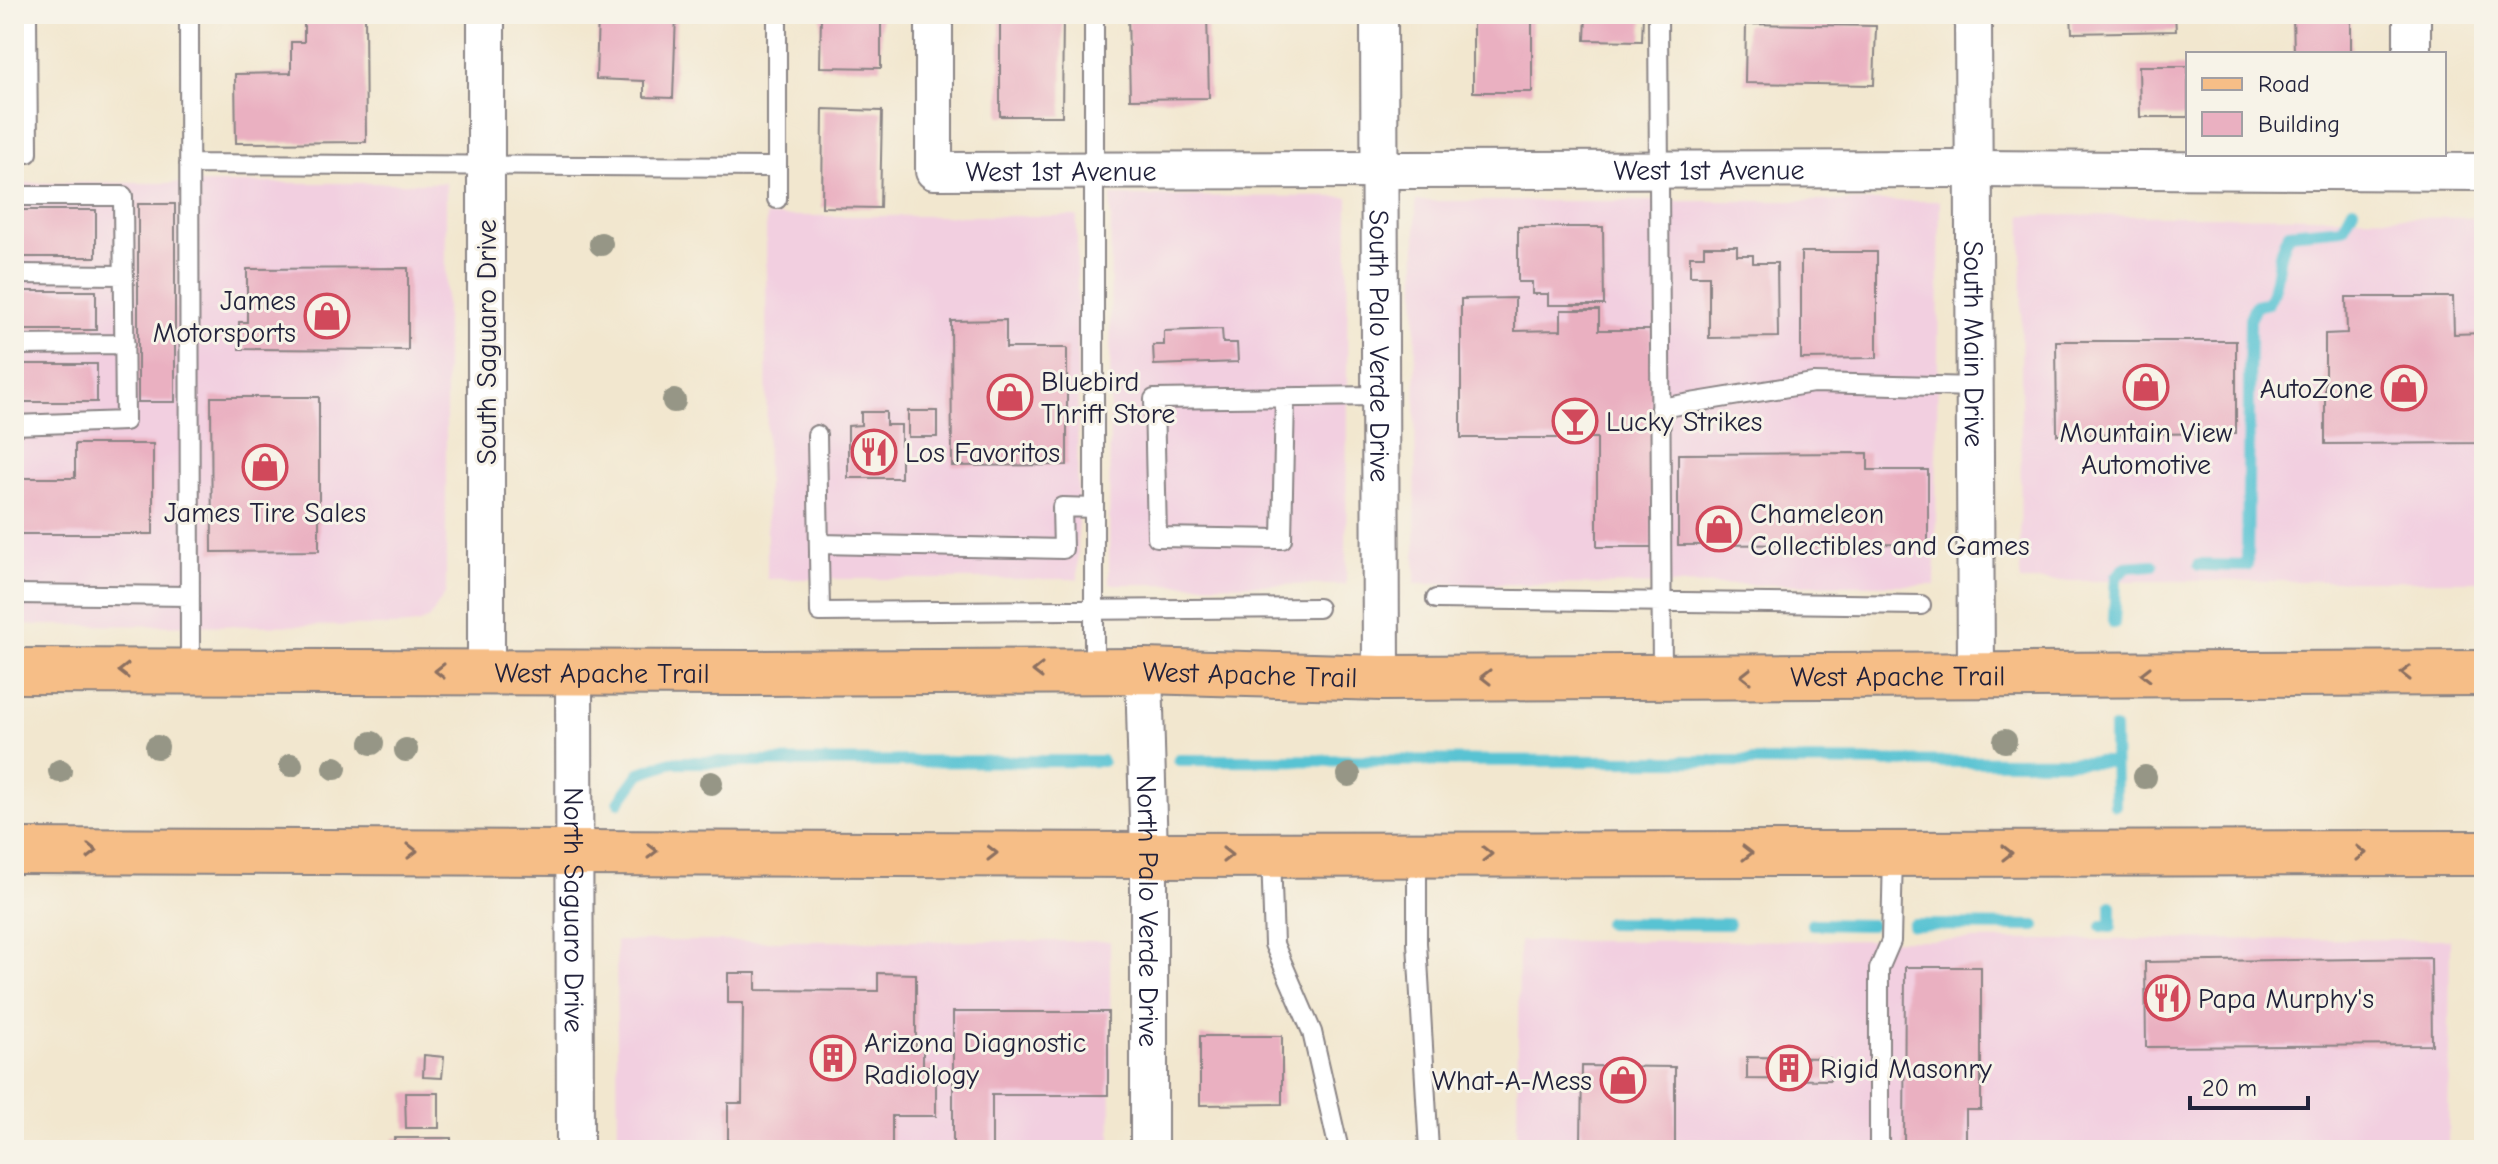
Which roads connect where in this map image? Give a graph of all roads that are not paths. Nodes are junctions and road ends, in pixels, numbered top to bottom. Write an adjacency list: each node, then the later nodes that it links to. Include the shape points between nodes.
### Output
1 (27, 14): 12 (lane, via 28,153)
2 (189, 14): 14 (lane)
3 (486, 14): 15 (street, South Saguaro Drive)
4 (777, 14): 16 (lane)
5 (934, 14): 20 (street, West 1st Avenue, via 934,171)
6 (1094, 14): 20 (lane)
7 (1379, 14): 17 (street, South Palo Verde Drive)
8 (1658, 14): 18 (lane)
9 (1973, 14): 19 (street, South Main Drive)
10 (2412, 14): 11 (street)
11 (2412, 52)
12 (14, 153)
13 (2412, 162): 19 (street, West 1st Avenue); 21 (street, West 1st Avenue)
14 (189, 164): 15 (lane); 37 (lane)
15 (486, 164): 16 (lane); 45 (street, South Saguaro Drive)
16 (777, 167): 23 (lane)
17 (1379, 169): 18 (street, West 1st Avenue); 20 (street, West 1st Avenue); 29 (street, South Palo Verde Drive)
18 (1658, 169): 19 (street, West 1st Avenue); 31 (lane)
19 (1973, 169): 28 (street, South Main Drive)
20 (1094, 170): 34 (lane)
21 (2484, 172)
22 (14, 196): 25 (lane, via 123,196)
23 (777, 199)
24 (14, 274): 25 (lane)
25 (124, 275): 26 (lane)
26 (125, 344): 27 (lane); 32 (lane, via 125,421)
27 (14, 345)
28 (1976, 387): 31 (lane, via 1813,383); 50 (street, South Main Drive)
29 (1380, 396): 30 (lane); 52 (street, South Palo Verde Drive)
30 (1285, 397): 30 (lane, via 1154,399 1157,537 1282,539)
31 (1660, 408): 39 (lane)
32 (14, 425)
33 (817, 435): 35 (lane)
34 (1094, 508): 35 (lane, via 1062,507 1063,549); 42 (lane)
35 (819, 544): 42 (lane, via 820,612)
36 (14, 594): 37 (lane)
37 (190, 596): 44 (lane)
38 (1436, 599): 39 (lane)
39 (1662, 602): 40 (lane); 51 (lane)
40 (1921, 605)
41 (1318, 608): 42 (lane)
42 (1094, 612): 46 (lane)
43 (14, 671): 44 (main road, West Apache Trail, one-way to 43)
44 (190, 671): 45 (main road, West Apache Trail, one-way to 44)
45 (486, 671): 48 (main road, West Apache Trail)
46 (1094, 671): 47 (main road, West Apache Trail); 48 (main road, West Apache Trail, one-way to 48)
47 (1144, 671): 52 (main road, West Apache Trail); 57 (street, North Palo Verde Drive)
48 (574, 672): 54 (street, North Saguaro Drive)
49 (2484, 673): 50 (main road, West Apache Trail, one-way to 50)
50 (1976, 674): 51 (main road, West Apache Trail, one-way to 51)
51 (1662, 676): 52 (main road, West Apache Trail, one-way to 52)
52 (1381, 678)
53 (14, 851): 54 (main road, one-way to 54)
54 (574, 851): 57 (main road, one-way to 57); 60 (street, North Saguaro Drive)
55 (1893, 853): 56 (main road, one-way to 56); 59 (main road, one-way to 55); 64 (lane, via 1891,941 1879,969)
56 (2484, 853)
57 (1149, 855): 58 (main road, one-way to 58); 61 (street, North Palo Verde Drive)
58 (1271, 855): 59 (main road); 62 (lane, via 1274,944 1312,1032)
59 (1417, 855): 63 (lane)
60 (575, 1150)
61 (1149, 1150)
62 (1339, 1150)
63 (1429, 1150)
64 (1879, 1150)

